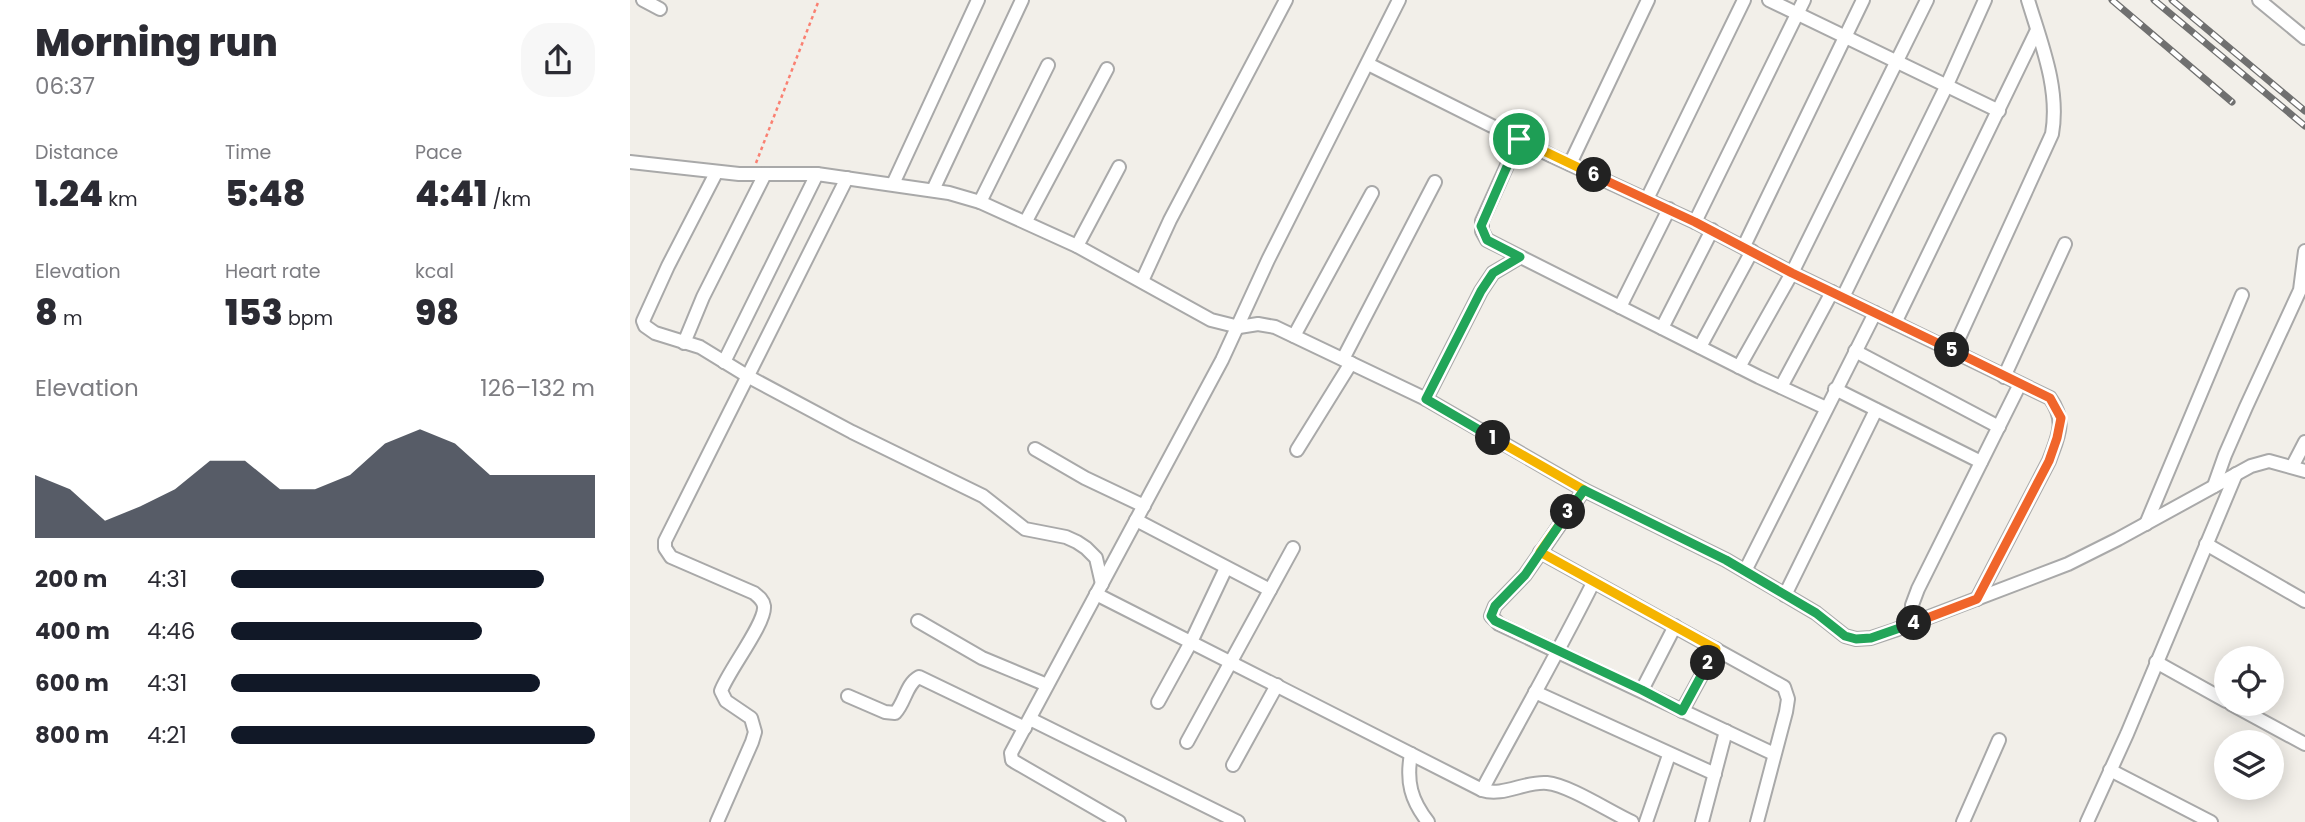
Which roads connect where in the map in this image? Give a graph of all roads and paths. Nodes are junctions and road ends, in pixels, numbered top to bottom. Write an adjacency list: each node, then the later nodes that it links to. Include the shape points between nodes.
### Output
1 (643, 0): 16 (street)
2 (820, 0): 32 (path)
3 (978, 0): 36 (street)
4 (1022, 0): 37 (street)
5 (1286, 0): 51 (street)
6 (1399, 0): 22 (street)
7 (1648, 0): 29 (street)
8 (1744, 0): 39 (street)
9 (1769, 0): 17 (street)
10 (1804, 0): 17 (street)
11 (1863, 0): 19 (street)
12 (1927, 0): 21 (street)
13 (1985, 0): 25 (street)
14 (2028, 0): 18 (street)
15 (2259, 0): 20 (street)
16 (660, 9)
17 (1797, 13): 19 (street); 43 (street)
18 (2038, 30): 26 (street); 62 (street, via 2054,103 2052,134)
19 (1846, 38): 21 (street); 47 (street)
20 (2305, 38)
21 (1895, 62): 25 (street); 50 (street)
22 (1368, 64): 27 (street); 57 (street)
23 (1048, 65): 40 (street)
24 (1107, 69): 42 (street)
25 (1946, 86): 26 (street); 52 (street)
26 (1999, 111): 56 (street)
27 (1519, 139): 29 (street); 49 (street, via 1481,226 1487,240)
28 (630, 162): 31 (street)
29 (1570, 164): 39 (street)
30 (1119, 167): 46 (street)
31 (716, 173): 32 (street); 60 (street, via 643,321 655,332)
32 (758, 174): 33 (street); 60 (street)
33 (817, 174): 34 (street); 65 (street)
34 (846, 178): 36 (street); 67 (street)
35 (1435, 182): 64 (street)
36 (893, 184): 37 (street)
37 (933, 190): 40 (street)
38 (1372, 193): 59 (street)
39 (1647, 199): 41 (street)
40 (980, 202): 42 (street)
41 (1669, 209): 43 (street); 54 (street)
42 (1026, 221): 46 (street)
43 (1695, 222): 44 (street)
44 (1712, 230): 47 (street); 58 (street)
45 (2065, 244): 68 (street)
46 (1077, 246): 51 (street)
47 (1748, 249): 50 (street); 61 (street)
48 (2305, 251): 82 (street, via 2300,290)
49 (1520, 257): 54 (street); 72 (street, via 1493,273 1481,291)
50 (1792, 273): 52 (street); 66 (street)
51 (1142, 281): 57 (street, via 1211,320)
52 (1837, 295): 55 (street); 70 (street)
53 (2242, 295): 86 (street)
54 (1620, 307): 58 (street)
55 (1875, 313): 56 (street); 63 (street)
56 (1895, 323): 62 (street)
57 (1238, 327): 59 (street, via 1258,324); 84 (street)
58 (1662, 328): 61 (street)
59 (1294, 335): 64 (street)
60 (684, 343): 65 (street)
61 (1700, 347): 66 (street)
62 (1953, 351): 68 (street)
63 (1855, 352): 71 (street); 75 (street)
64 (1347, 361): 72 (street); 78 (street)
65 (724, 362): 67 (street)
66 (1739, 367): 70 (street)
67 (748, 377): 93 (street, via 983,496 1025,528 1077,542 1096,558); 127 (street, via 664,548 671,557 754,593 764,605 722,691 726,701 751,718 755,732)
68 (2004, 377): 69 (street)
69 (2020, 384): 75 (street); 96 (street, via 2050,398 2061,418 2060,426 2049,461)
70 (1781, 387): 73 (street)
71 (1835, 389): 73 (street); 74 (street)
72 (1426, 399): 83 (street)
73 (1826, 408): 91 (street)
74 (1876, 410): 79 (street); 95 (street)
75 (1999, 427): 79 (street)
76 (2305, 442): 80 (street)
77 (1035, 449): 84 (street)
78 (1297, 450)
79 (1981, 462): 99 (street, via 1918,589)
80 (2298, 469): 81 (street, via 2269,461)
81 (2236, 474): 82 (street); 87 (street)
82 (2214, 486): 86 (street)
83 (1584, 490): 89 (street); 91 (street)
84 (1144, 506): 85 (street)
85 (1136, 520): 90 (street); 93 (street)
86 (2146, 524): 96 (street, via 2067,564)
87 (2206, 544): 97 (street); 105 (street)
88 (1293, 548): 94 (street)
89 (1540, 552): 92 (street); 103 (street, via 1491,616)
90 (1226, 568): 94 (street); 101 (street)
91 (1745, 571): 95 (street)
92 (1593, 583): 100 (street); 103 (street)
93 (1099, 589): 101 (street); 106 (street)
94 (1270, 590): 104 (street)
95 (1785, 595): 99 (street, via 1856,639)
96 (1977, 599): 99 (street)
97 (2305, 601)
98 (918, 621): 106 (street, via 982,658)
99 (1912, 623)
100 (1675, 626): 102 (street); 108 (street)
101 (1191, 642): 104 (street); 112 (street)
102 (1716, 649): 113 (street); 121 (street, via 1784,687 1788,699)
103 (1559, 652): 108 (street); 109 (street)
104 (1232, 662): 107 (street); 118 (street)
105 (2156, 662): 110 (street); 124 (street)
106 (1047, 685): 115 (street)
107 (1278, 685): 120 (street); 123 (street)
108 (1642, 690): 113 (street)
109 (1535, 692): 122 (street); 126 (street)
110 (2214, 694)
111 (848, 696): 115 (street, via 895,713 919,677)
112 (1158, 702)
113 (1682, 711): 116 (street)
114 (2253, 716): 119 (street)
115 (1028, 723): 128 (street, via 1011,753 1012,760); 129 (street)
116 (1726, 731): 121 (street); 125 (street)
117 (1999, 740): 135 (street)
118 (1187, 742)
119 (2305, 744)
120 (1411, 754): 126 (street); 130 (street, via 1408,785)
121 (1774, 754): 134 (street)
122 (1669, 755): 125 (street); 132 (street)
123 (1233, 765)
124 (2110, 770): 136 (street); 137 (street)
125 (1715, 774): 133 (street)
126 (1482, 790): 131 (street, via 1497,792 1546,783)
127 (717, 822)
128 (1119, 822)
129 (1238, 822)
130 (1428, 822)
131 (1631, 822)
132 (1646, 822)
133 (1702, 822)
134 (1757, 822)
135 (1963, 822)
136 (2087, 822)
137 (2211, 822)

